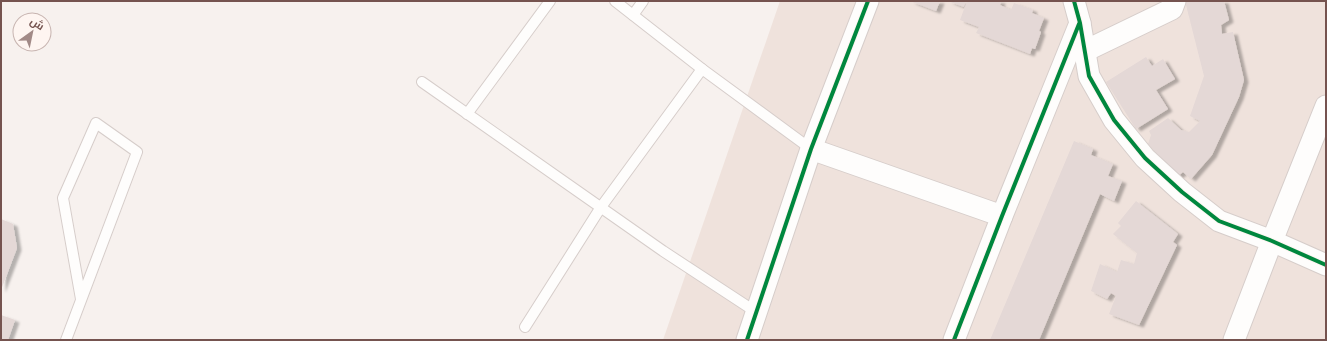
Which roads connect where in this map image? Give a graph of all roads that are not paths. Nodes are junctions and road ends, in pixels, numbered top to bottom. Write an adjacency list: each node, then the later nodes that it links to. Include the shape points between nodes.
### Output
1 (550, 1): 13 (lane)
2 (616, 1): 7 (lane)
3 (643, 1): 7 (lane)
4 (868, 1): 14 (street)
5 (1074, 1): 8 (street)
6 (1175, 1): 9 (street, via 1172,9)
7 (633, 15): 10 (lane)
8 (1080, 23): 9 (street); 16 (street)
9 (1085, 51): 17 (street, via 1089,76 1114,120 1145,158 1182,192 1219,220)
10 (702, 69): 14 (lane); 15 (lane)
11 (422, 82): 13 (lane)
12 (1326, 106): 17 (street)
13 (467, 114): 15 (lane)
14 (811, 149): 16 (street); 20 (street)
15 (601, 207): 20 (lane); 21 (lane)
16 (1002, 216): 24 (street)
17 (1272, 241): 18 (street); 25 (street)
18 (1326, 265)
19 (81, 298): 19 (lane, via 63,198 96,123 137,152); 22 (lane)
20 (756, 312): 23 (street)
21 (525, 327)
22 (66, 340)
23 (748, 340)
24 (954, 340)
25 (1234, 340)

